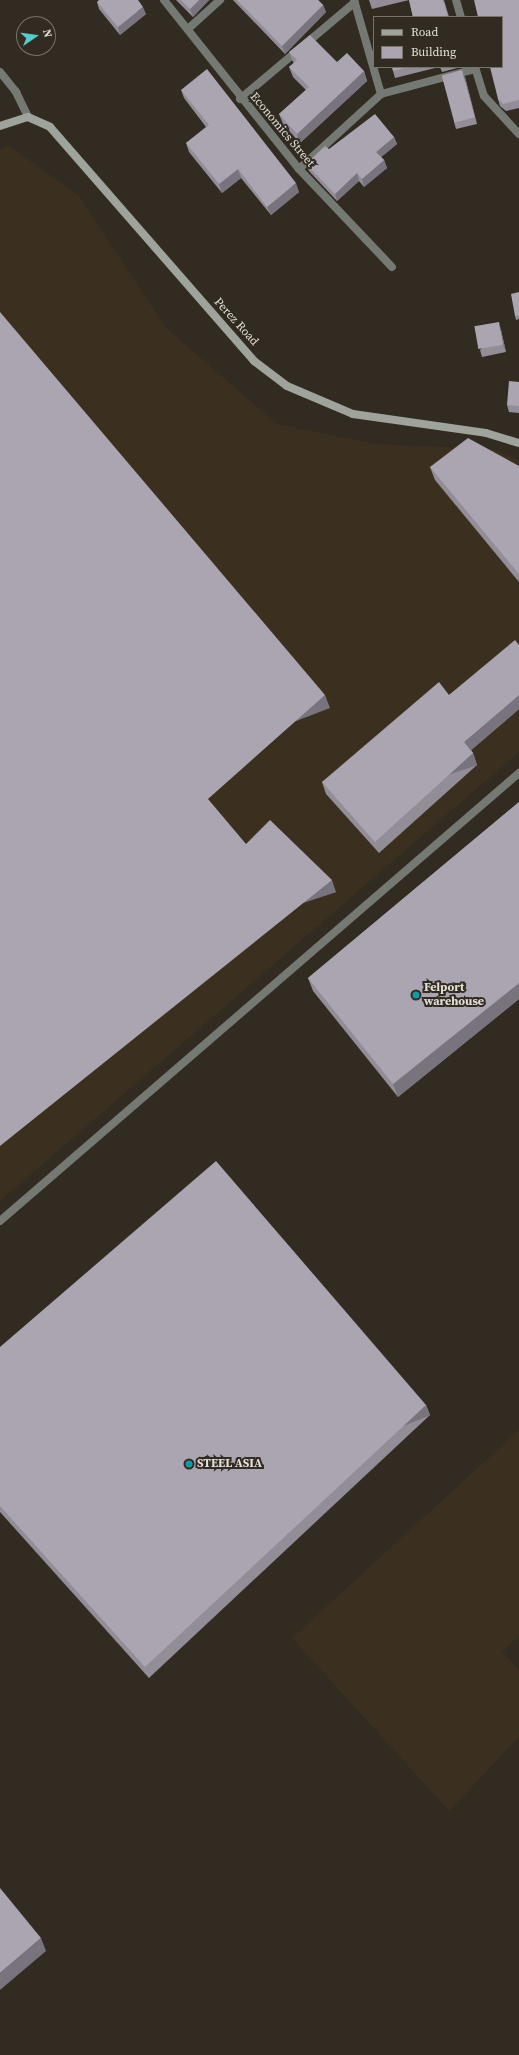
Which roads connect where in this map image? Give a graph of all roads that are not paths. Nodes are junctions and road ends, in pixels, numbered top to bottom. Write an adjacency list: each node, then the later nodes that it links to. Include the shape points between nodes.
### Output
1 (164, 0): 6 (street, Economics Street)
2 (220, 0): 6 (street)
3 (456, 0): 5 (street)
4 (355, 1): 7 (street); 12 (street)
5 (461, 16)
6 (189, 28): 12 (street, Economics Street)
7 (373, 65)
8 (374, 68): 11 (street)
9 (475, 68): 11 (street); 15 (street, via 484,96)
10 (0, 72): 13 (street, via 16,92)
11 (381, 94): 16 (street)
12 (240, 99): 16 (street, Economics Street)
13 (28, 117): 14 (street); 18 (street, Perez Road, via 50,127 254,361 287,386 353,414 486,433)
14 (0, 126)
15 (519, 134)
16 (299, 169): 17 (street, Economics Street)
17 (392, 267)
18 (519, 444)
19 (519, 773): 20 (street)
20 (0, 1221)

